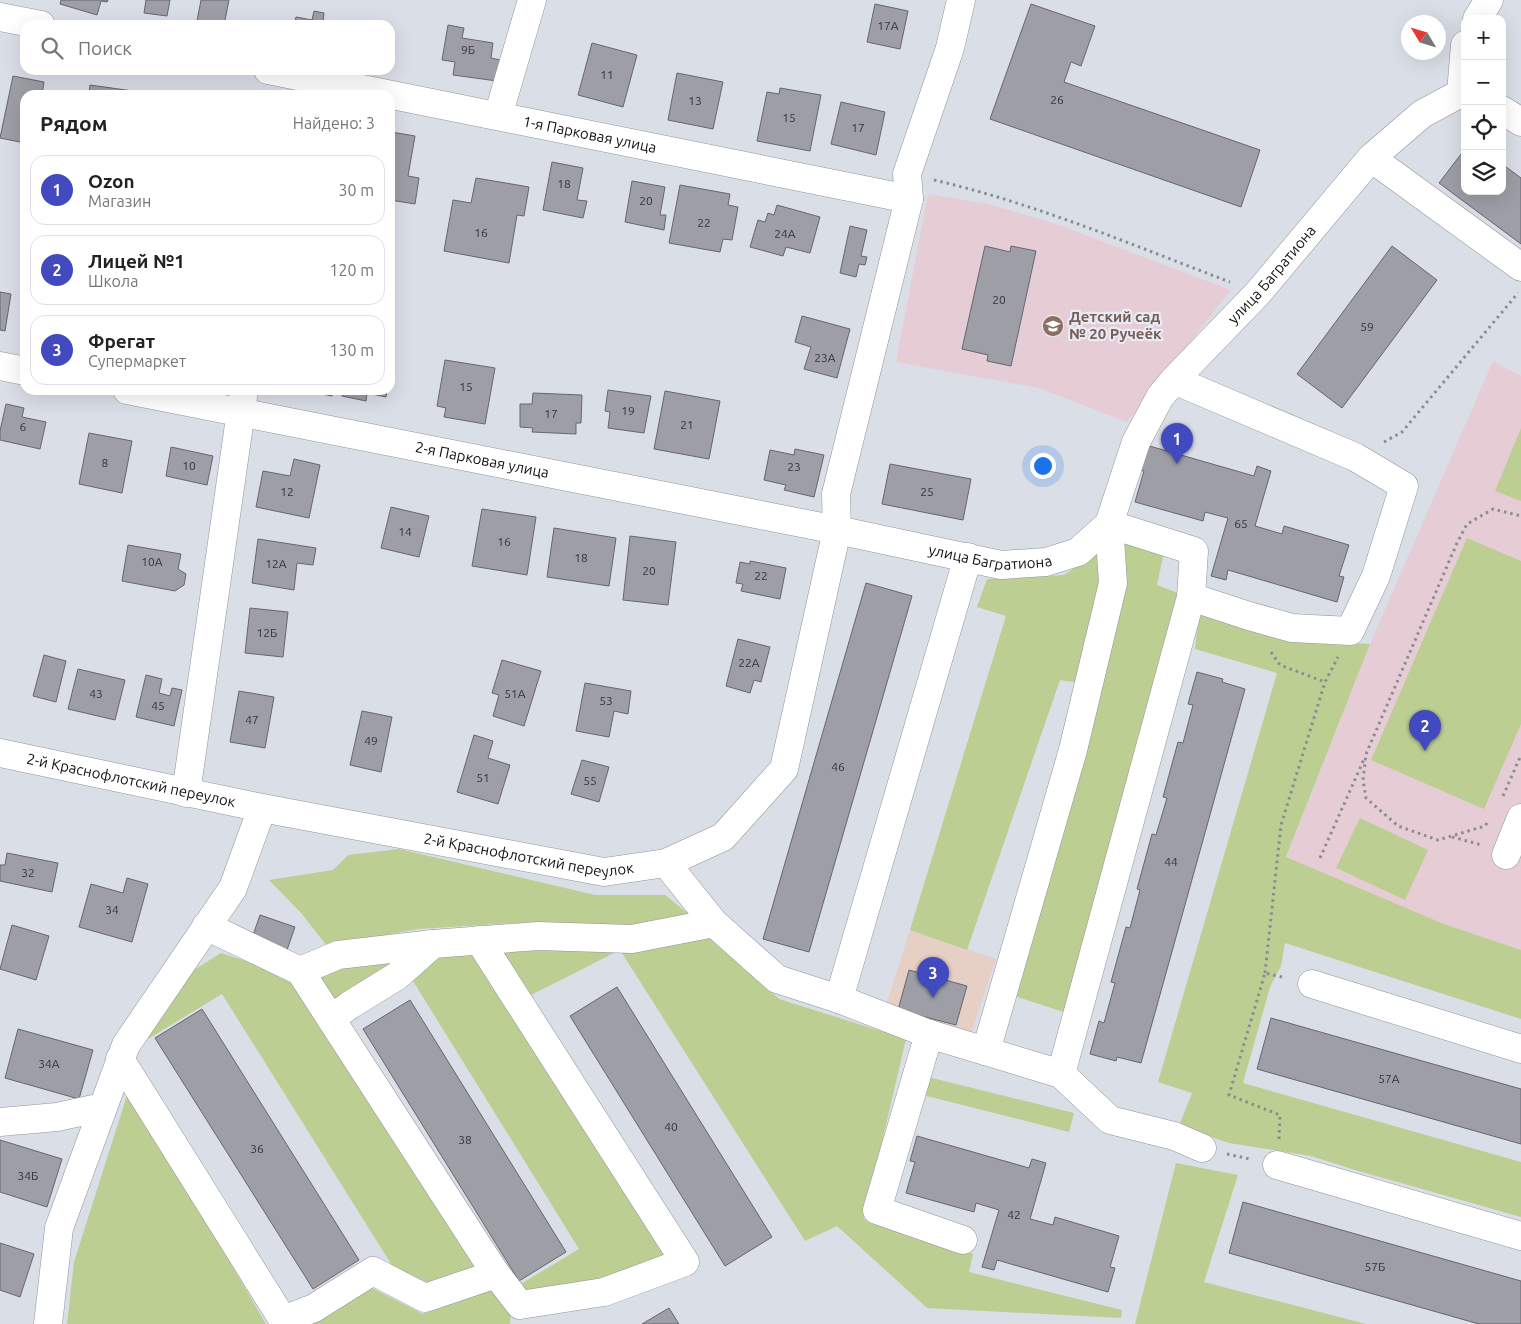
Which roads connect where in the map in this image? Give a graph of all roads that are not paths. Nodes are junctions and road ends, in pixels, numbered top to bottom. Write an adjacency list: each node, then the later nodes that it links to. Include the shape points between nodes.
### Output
1 (532, 0): 13 (street)
2 (960, 0): 16 (street, via 950,48)
3 (1489, 0): 4 (street)
4 (1480, 15)
5 (0, 17): 6 (street)
6 (20, 21)
7 (276, 75): 8 (street, 1-я Парковая улица)
8 (293, 85): 9 (street, 1-я Парковая улица)
9 (326, 90)
10 (1461, 95): 15 (street, улица Багратиона, via 1422,114)
11 (395, 100): 13 (street, 1-я Парковая улица)
12 (1506, 113): 14 (street)
13 (498, 116): 16 (street, 1-я Парковая улица)
14 (1521, 122)
15 (1371, 158): 17 (street); 20 (street, улица Багратиона, via 1258,292)
16 (908, 187): 24 (street, via 836,494)
17 (1521, 267)
18 (0, 366): 19 (street)
19 (20, 370)
20 (1174, 380): 23 (street, улица Багратиона, via 1160,397 1136,442); 26 (street, via 1355,457 1404,486 1376,576 1350,631 1292,628)
21 (180, 395): 22 (street, 2-я Парковая улица)
22 (243, 401): 24 (street, 2-я Парковая улица); 28 (street)
23 (1109, 524): 25 (street, улица Багратиона, via 1078,552 1046,562 1001,565); 26 (street, via 1194,551); 43 (street, via 1113,582 1073,750)
24 (837, 530): 25 (street, улица Багратиона); 32 (street, 2-й Краснофлотский переулок, via 784,769 723,837)
25 (968, 557): 39 (street)
26 (1191, 598): 45 (street)
27 (0, 753): 28 (street, 2-й Краснофлотский переулок)
28 (186, 793): 29 (street, 2-й Краснофлотский переулок)
29 (262, 808): 32 (street, 2-й Краснофлотский переулок, via 604,872); 34 (street, via 233,888)
30 (1521, 818): 31 (street)
31 (1506, 855)
32 (666, 863): 33 (street)
33 (714, 923): 35 (street, via 632,938 538,936); 39 (street, via 777,979)
34 (206, 926): 37 (street); 44 (street, via 126,1045)
35 (479, 940): 36 (street); 52 (street, via 685,1262 604,1292 520,1305)
36 (433, 944): 37 (street, via 338,955); 40 (street, via 397,976)
37 (300, 971): 40 (street)
38 (1312, 984): 42 (street)
39 (839, 999): 41 (street)
40 (331, 1019): 52 (street)
41 (929, 1034): 43 (street); 51 (street, via 876,1210)
42 (1521, 1049)
43 (986, 1051): 45 (street)
44 (120, 1059): 46 (street); 52 (street, via 283,1320 314,1308 373,1271 426,1298)
45 (1061, 1074): 48 (street, via 1110,1120 1174,1136)
46 (103, 1107): 47 (street, via 57,1117); 53 (street, via 59,1228)
47 (0, 1122)
48 (1202, 1148)
49 (1278, 1165): 50 (street)
50 (1521, 1236)
51 (963, 1240)
52 (496, 1274)
53 (48, 1324)

